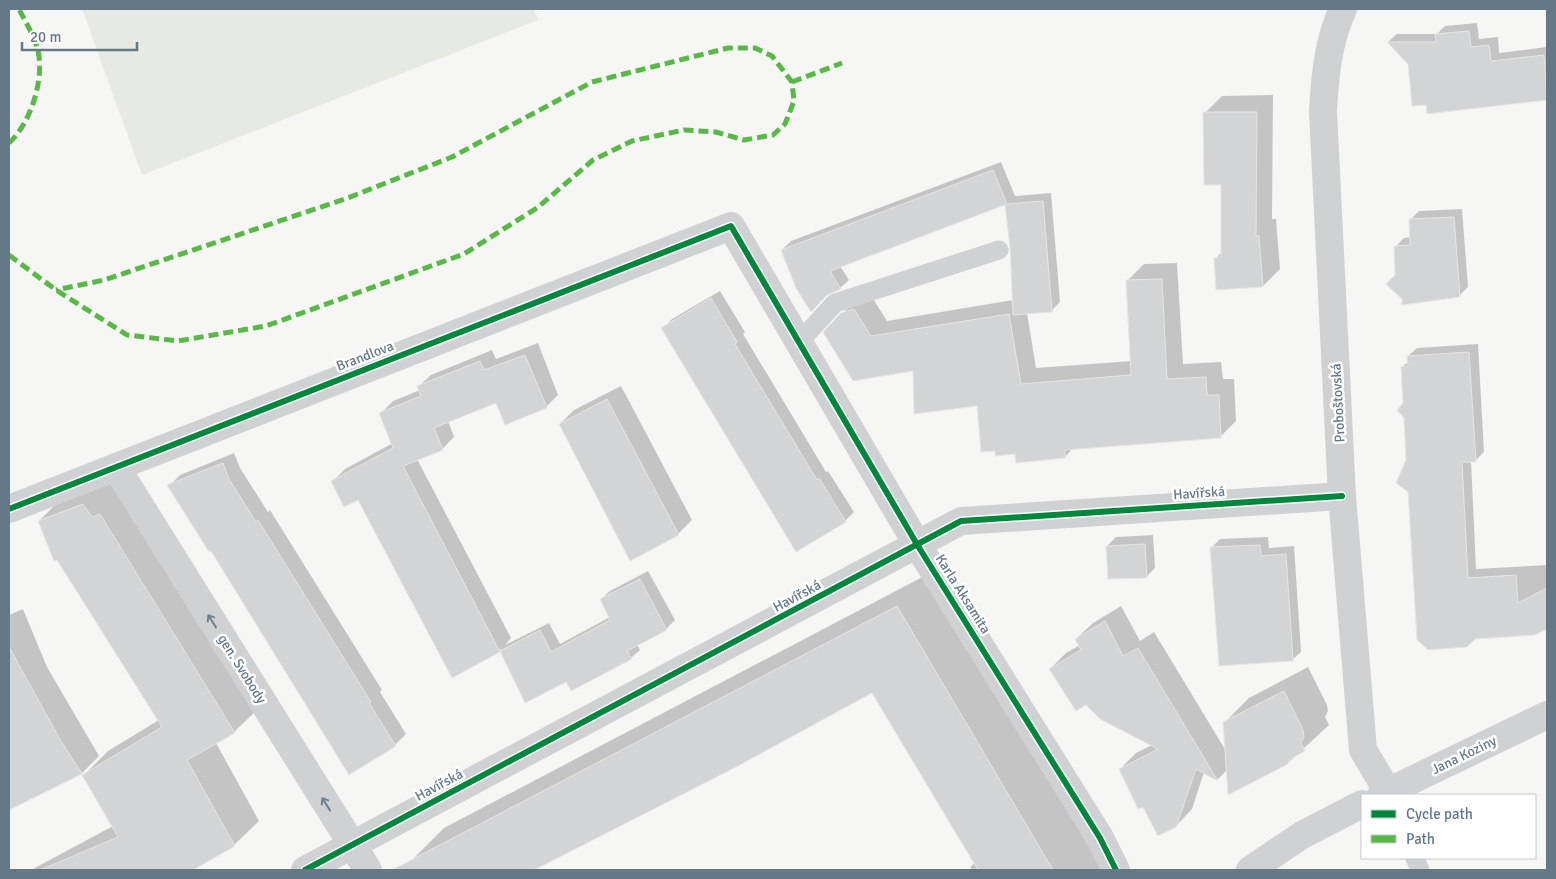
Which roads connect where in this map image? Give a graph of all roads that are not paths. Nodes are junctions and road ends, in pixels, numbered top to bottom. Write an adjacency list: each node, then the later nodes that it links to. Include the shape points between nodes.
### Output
1 (1343, 9): 6 (street, Proboštovská, via 1335,24 1325,74 1323,111)
2 (731, 226): 4 (street, Karla Aksamita); 5 (street, Brandlova)
3 (999, 250): 4 (lane, via 835,303)
4 (799, 342): 8 (street, Karla Aksamita)
5 (116, 467): 7 (street, Brandlova); 12 (street, gen. Svobody, one-way to 5)
6 (1342, 496): 8 (street, Havířská, via 962,521); 10 (street, Proboštovská, via 1363,750)
7 (9, 509)
8 (918, 546): 12 (street, Havířská); 15 (street, Karla Aksamita, via 1100,838)
9 (1547, 714): 10 (street, Jana Koziny)
10 (1386, 794)
11 (1361, 805): 16 (street, via 1302,836)
12 (352, 845): 13 (street, Havířská); 14 (street, gen. Svobody)
13 (306, 870)
14 (368, 870)
15 (1116, 870)
16 (1250, 870)

